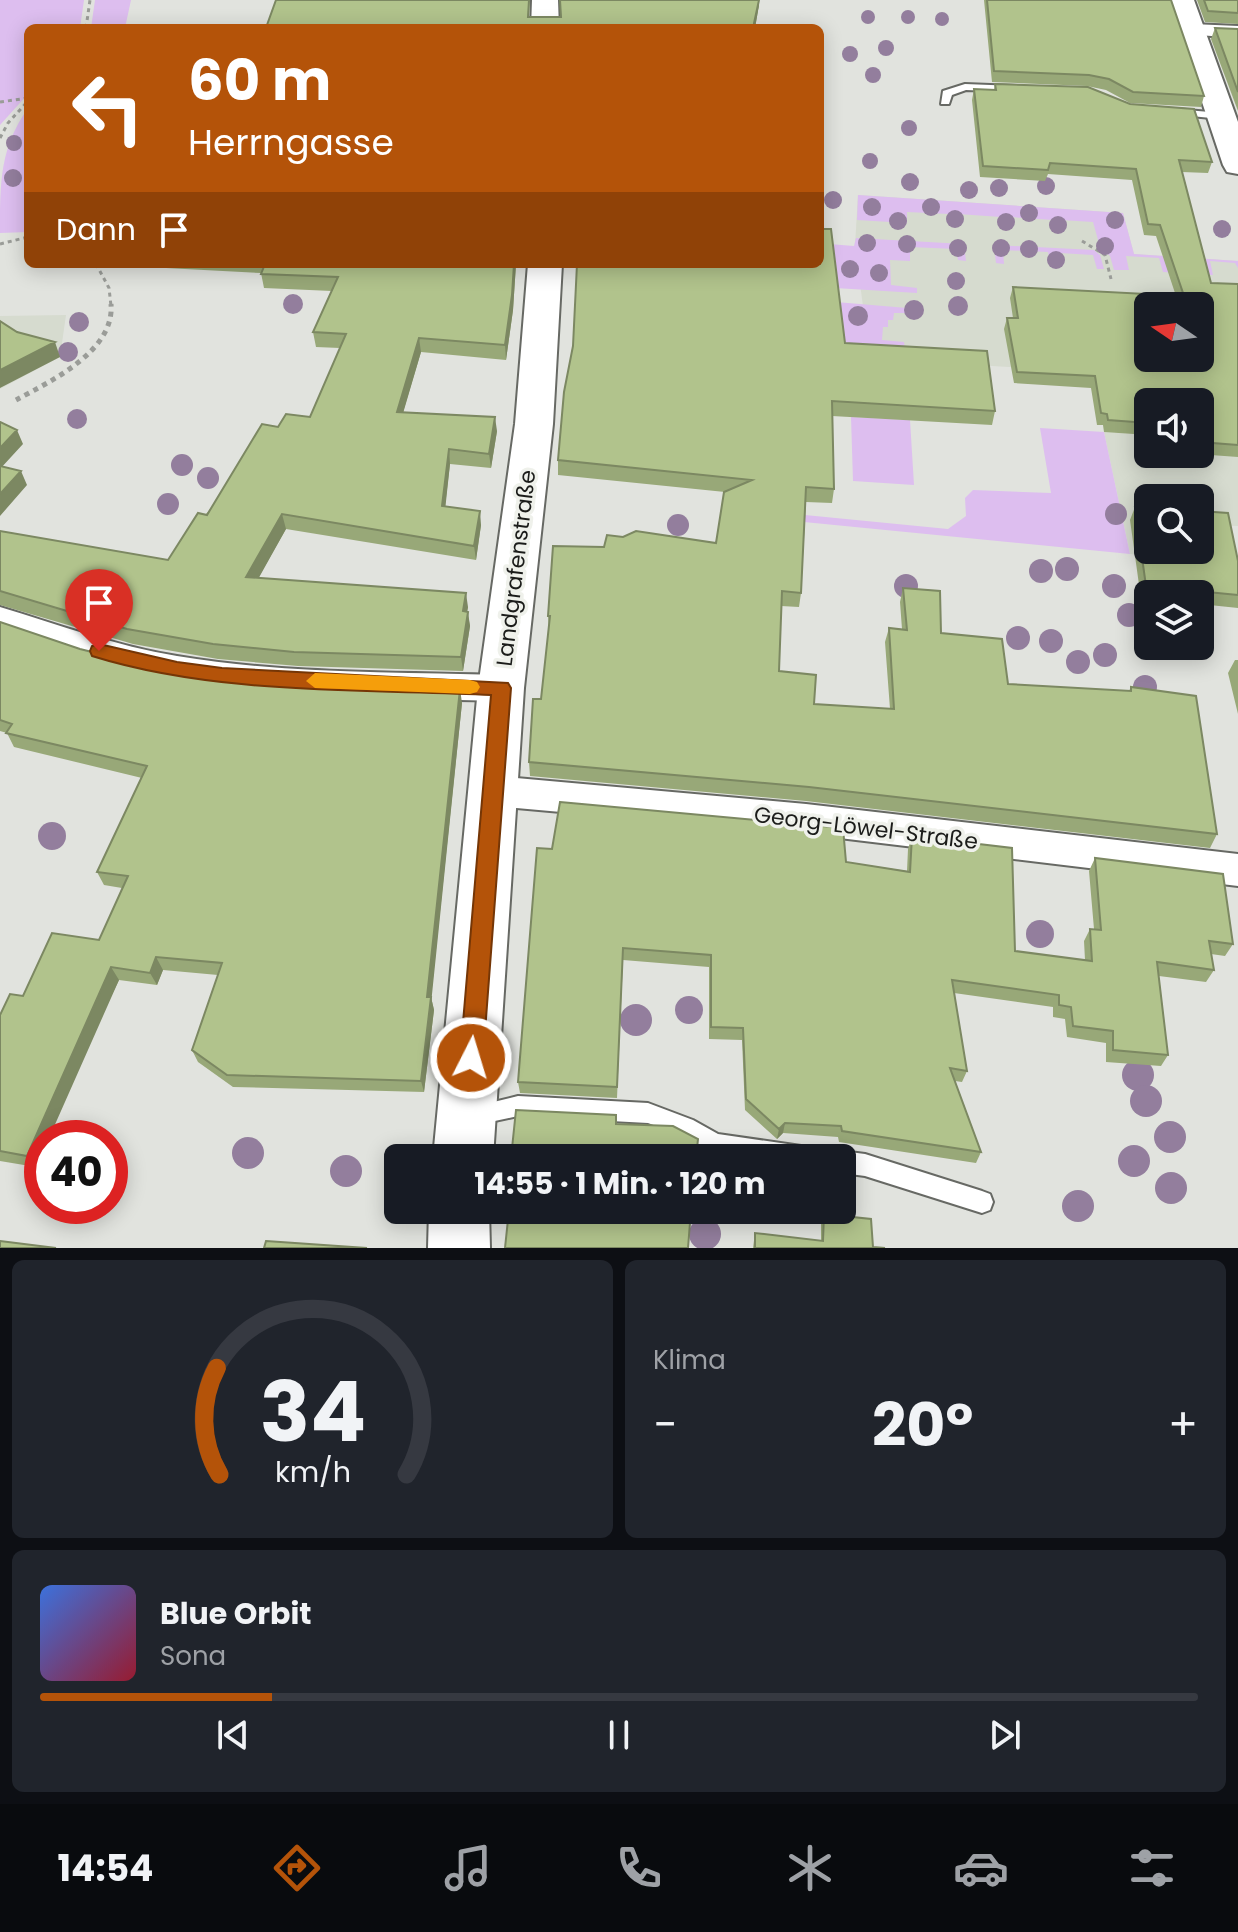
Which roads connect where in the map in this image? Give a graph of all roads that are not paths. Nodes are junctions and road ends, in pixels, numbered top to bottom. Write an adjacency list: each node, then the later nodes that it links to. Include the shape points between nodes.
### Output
1 (545, 0): 3 (street)
2 (1181, 0): 4 (street)
3 (545, 24)
4 (1192, 30): 5 (street); 9 (street)
5 (1238, 32)
6 (1027, 89): 7 (lane, via 957,88 947,93)
7 (945, 102)
8 (1163, 111): 9 (lane)
9 (1221, 116): 10 (street)
10 (1238, 165)
11 (545, 268): 13 (street, Landgrafenstraße, via 534,424)
12 (0, 619): 13 (street, via 126,659 177,669 267,679)
13 (501, 688): 14 (street, Landgrafenstraße)
14 (493, 791): 15 (street, Georg-Löwel-Straße, via 806,819); 16 (street, Landgrafenstraße)
15 (1238, 870)
16 (465, 1138): 17 (lane, via 518,1106 648,1113)
17 (715, 1144)
18 (856, 1164): 19 (lane)
19 (982, 1202)
20 (459, 1224): 21 (street)
21 (459, 1248)

